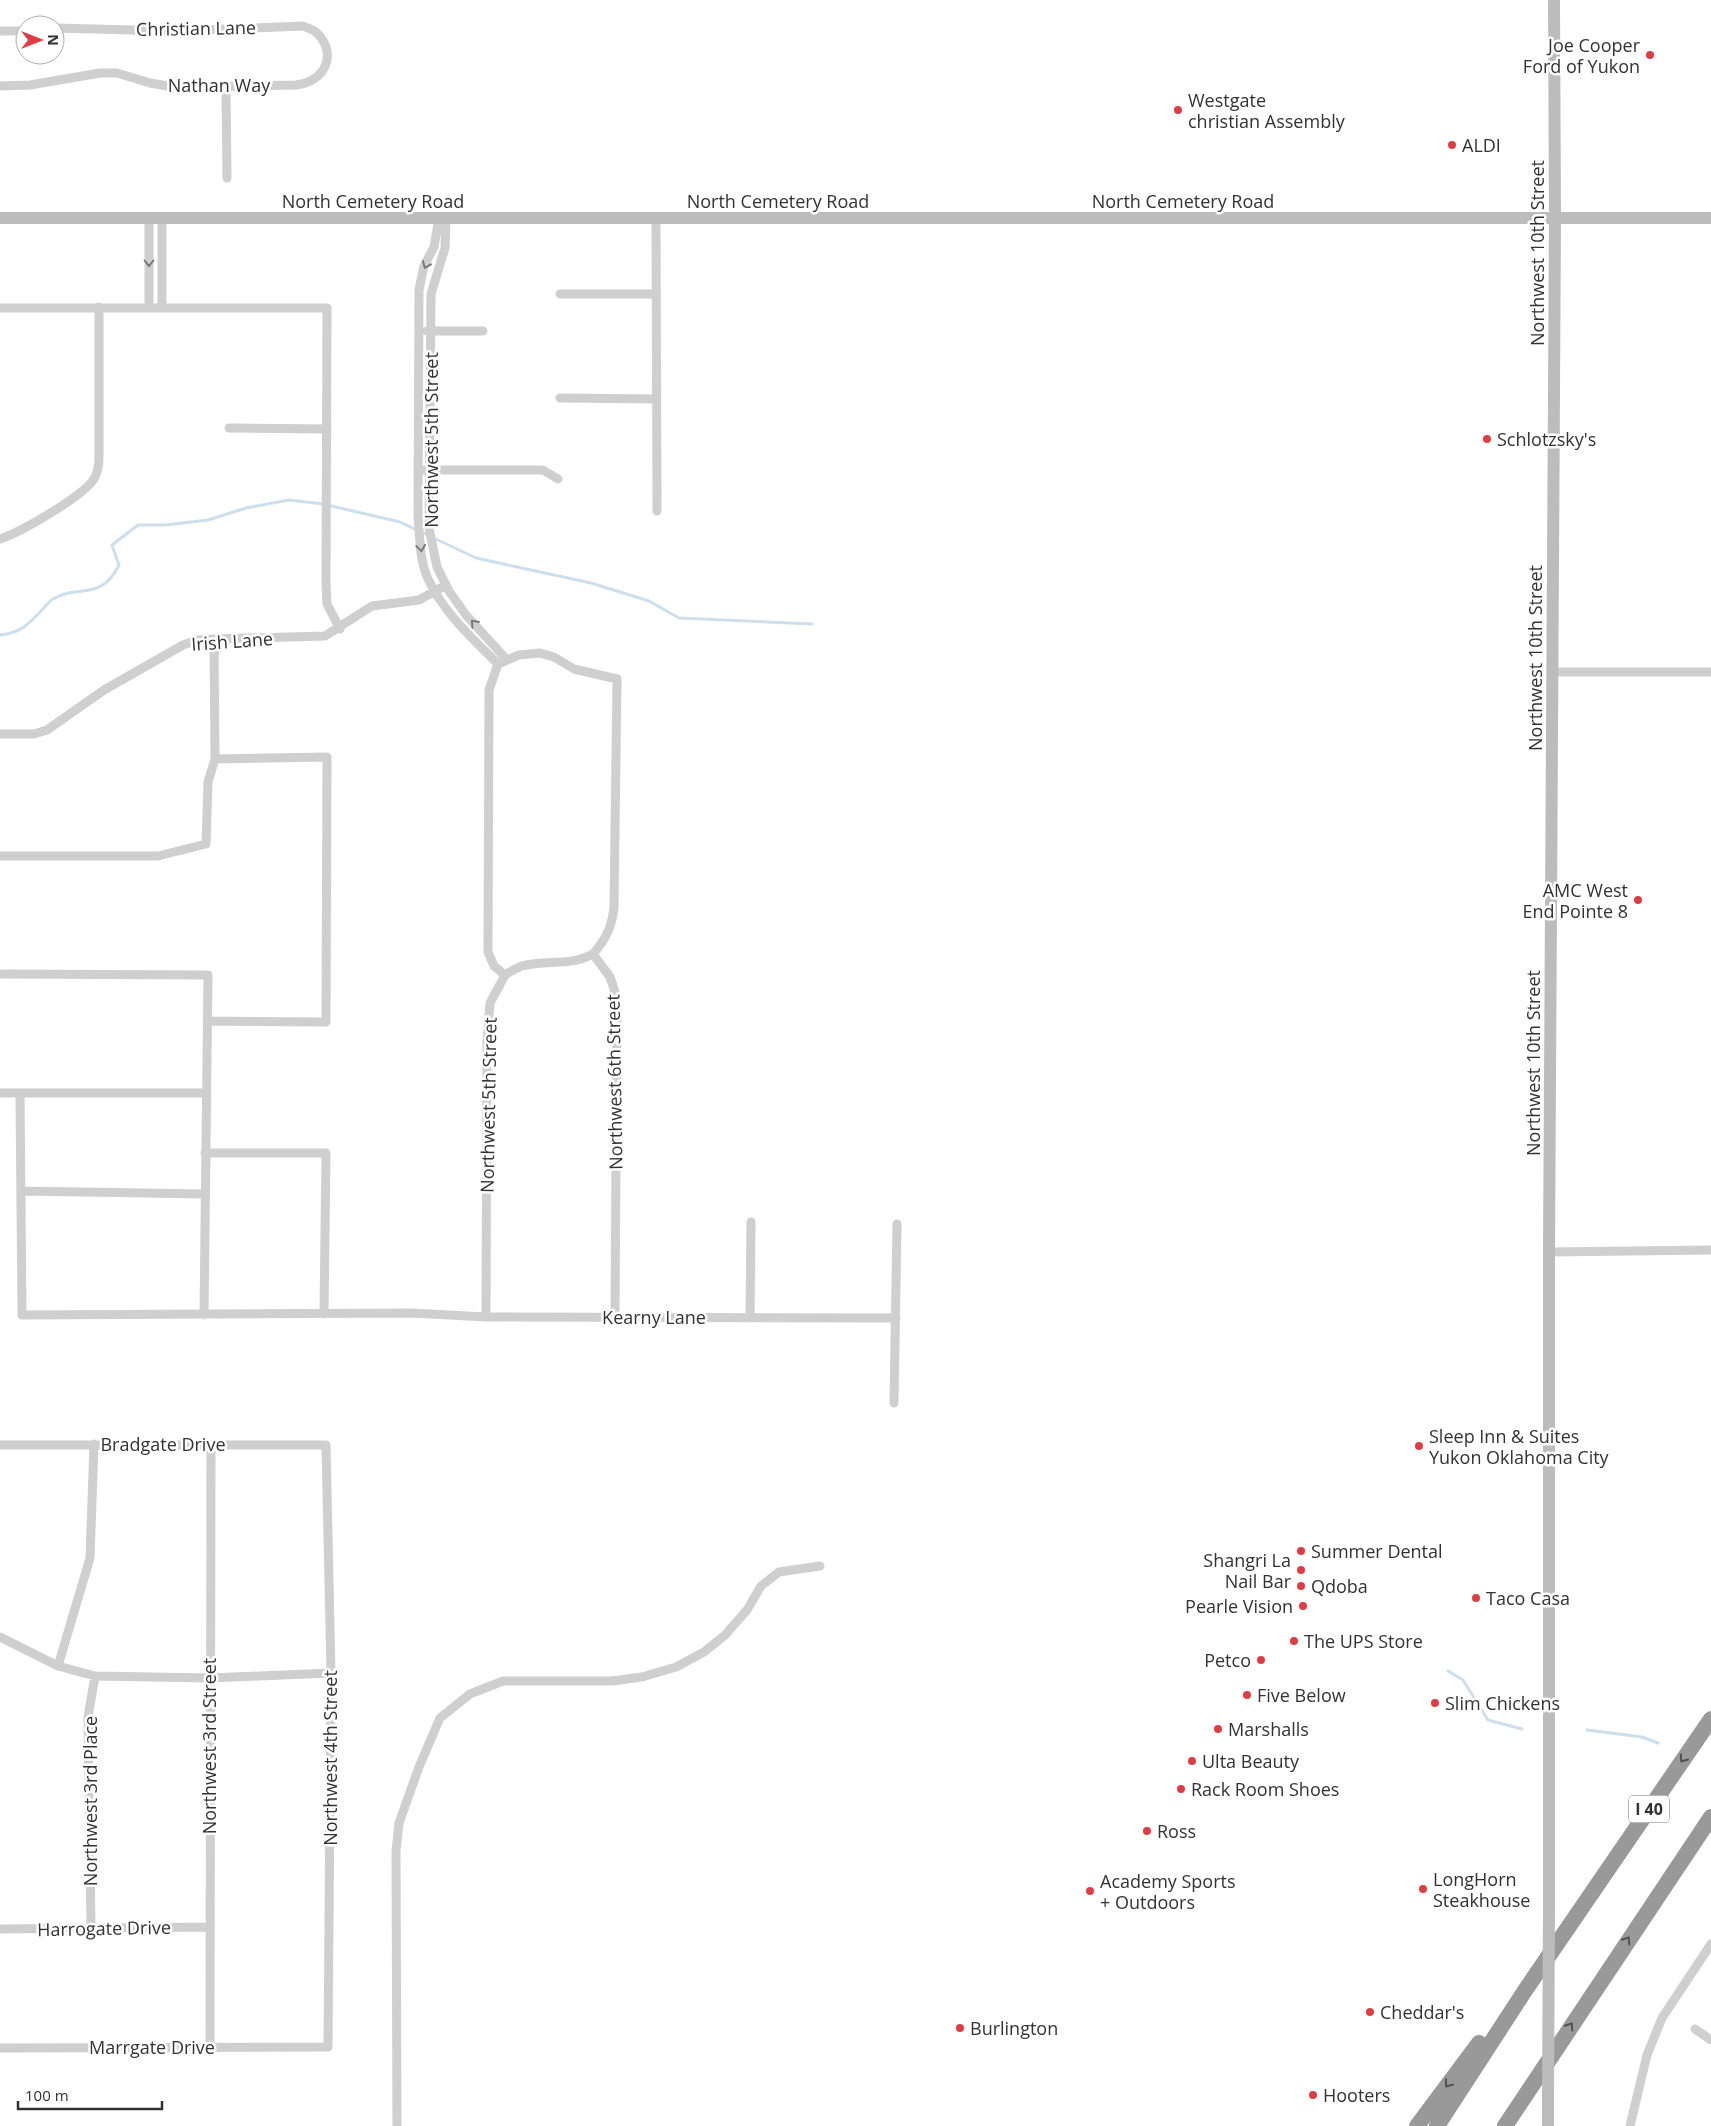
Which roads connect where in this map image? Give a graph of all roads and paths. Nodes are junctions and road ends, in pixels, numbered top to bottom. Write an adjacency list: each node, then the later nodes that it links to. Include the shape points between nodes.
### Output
1 (1554, 0): 13 (street, Northwest 10th Street)
2 (65, 28): 5 (street, Christian Lane, via 173,31 303,26 318,34)
3 (0, 31): 4 (street)
4 (15, 31)
5 (325, 49): 7 (street, Nathan Way, via 327,61 322,73 307,84)
6 (0, 86): 7 (street, Nathan Way, via 30,85 100,73 117,73 174,86)
7 (226, 86): 8 (street)
8 (227, 178)
9 (0, 218): 10 (street, North Cemetery Road)
10 (156, 218): 11 (street, North Cemetery Road); 17 (street, one-way to 17); 18 (street)
11 (443, 218): 12 (street, North Cemetery Road); 21 (street, Northwest 5th Street, one-way to 21, via 424,266 419,290); 22 (street, Northwest 5th Street, via 446,248 431,294)
12 (656, 218): 13 (street, North Cemetery Road); 16 (street)
13 (1556, 218): 14 (street, North Cemetery Road); 38 (street, Northwest 10th Street)
14 (1711, 218)
15 (560, 294): 16 (street)
16 (656, 294): 25 (street)
17 (149, 307): 18 (street); 20 (street)
18 (162, 307): 27 (street, via 327,308)
19 (0, 308): 20 (street)
20 (99, 308): 32 (street, via 99,457 94,479 79,495)
21 (419, 331): 22 (street); 29 (street, Northwest 5th Street)
22 (431, 331): 23 (street); 28 (street, Northwest 5th Street)
23 (483, 331)
24 (560, 398): 25 (street)
25 (656, 399): 31 (street)
26 (229, 428): 27 (street)
27 (327, 429): 35 (street, via 327,604)
28 (430, 469): 29 (street); 30 (street, via 544,470); 33 (street, Northwest 5th Street, via 429,528 437,567)
29 (418, 470): 34 (street, Northwest 5th Street, one-way to 34, via 421,550 428,578)
30 (558, 479)
31 (657, 511)
32 (0, 539)
33 (446, 584): 34 (street, Irish Lane); 37 (street, Northwest 5th Street, one-way to 33)
34 (436, 592): 35 (street, Irish Lane, via 419,600 372,606); 37 (street, Northwest 5th Street, via 449,615)
35 (340, 629): 36 (street, Irish Lane, via 325,636)
36 (214, 639): 40 (street, Irish Lane, via 183,645 104,690 47,730 34,734); 41 (street)
37 (502, 662): 43 (street, via 528,654 547,654 574,669 616,679 614,907 612,927); 45 (street, via 489,690 488,952 494,966)
38 (1552, 672): 39 (street); 56 (street, Northwest 10th Street)
39 (1711, 672)
40 (0, 734)
41 (215, 759): 42 (street, via 208,782 206,844 158,856); 46 (street, via 327,757 326,1022)
42 (0, 856)
43 (593, 954): 45 (street, via 566,963 522,966); 60 (street, Northwest 6th Street, via 610,977 616,998)
44 (0, 974): 46 (street, via 208,975)
45 (505, 975): 59 (street, Northwest 5th Street, via 490,1003 487,1042)
46 (208, 1021): 48 (street)
47 (0, 1093): 49 (street)
48 (205, 1093): 49 (street); 50 (street)
49 (20, 1094): 51 (street)
50 (205, 1153): 52 (street); 57 (street, via 326,1153)
51 (21, 1192): 52 (street); 58 (street, Kearny Lane, via 22,1315)
52 (205, 1194): 58 (street)
53 (751, 1222): 61 (street)
54 (897, 1224): 62 (street)
55 (1711, 1250): 56 (street)
56 (1549, 1252): 90 (street, Northwest 10th Street, bridge)
57 (324, 1314): 58 (street, Kearny Lane); 59 (street, Kearny Lane, via 412,1313)
58 (204, 1315)
59 (486, 1317): 60 (street, Kearny Lane)
60 (615, 1317): 61 (street, Kearny Lane)
61 (750, 1317): 62 (street, Kearny Lane)
62 (896, 1318): 63 (street)
63 (894, 1403)
64 (94, 1444): 65 (street, Bradgate Drive); 66 (street, Bradgate Drive); 70 (street, via 90,1558)
65 (0, 1445)
66 (212, 1445): 67 (street, Bradgate Drive); 73 (street, Northwest 3rd Street)
67 (326, 1445): 71 (street, Northwest 4th Street)
68 (820, 1566): 86 (street, via 779,1572 761,1586 747,1610 725,1635 704,1652 676,1667 642,1677 612,1680 503,1682 470,1694 440,1718 399,1823)
69 (0, 1637): 70 (street)
70 (58, 1666): 72 (street)
71 (331, 1674): 73 (street); 85 (street, Northwest 4th Street, via 328,2047)
72 (95, 1676): 73 (street); 77 (street, Northwest 3rd Place, via 88,1717)
73 (210, 1678): 76 (street, Northwest 3rd Street)
74 (1711, 1719): 80 (highway, I 40, one-way to 80)
75 (1711, 1817): 89 (highway, one-way to 75)
76 (208, 1927): 77 (street, Harrogate Drive); 83 (street, Northwest 3rd Street)
77 (91, 1928): 78 (street, Harrogate Drive)
78 (0, 1929)
79 (1711, 1944): 91 (street, via 1662,2018 1647,2055)
80 (1524, 1992): 87 (highway, one-way to 87, via 1488,2031); 88 (highway, I 40)
81 (1695, 2029): 82 (street)
82 (1711, 2040)
83 (210, 2047): 84 (street, Marrgate Drive); 85 (street, Marrgate Drive)
84 (0, 2048)
85 (304, 2048)
86 (397, 2126)
87 (1417, 2126)
88 (1437, 2126)
89 (1505, 2126)
90 (1548, 2126)
91 (1630, 2126)

